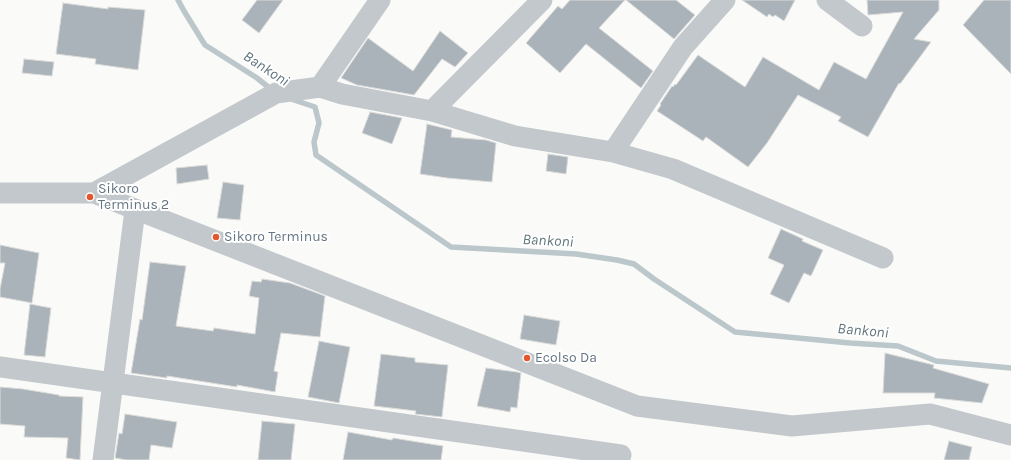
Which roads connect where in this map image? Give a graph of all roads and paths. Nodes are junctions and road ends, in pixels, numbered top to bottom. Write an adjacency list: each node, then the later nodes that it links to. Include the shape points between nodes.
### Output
1 (380, 0): 6 (street)
2 (542, 0): 7 (street)
3 (725, 0): 8 (street, via 683,47)
4 (827, 0): 5 (street)
5 (862, 26)
6 (320, 88): 7 (street); 10 (street, via 276,93)
7 (432, 111): 8 (street, via 515,136)
8 (613, 152): 12 (street, via 673,169)
9 (0, 193): 10 (street)
10 (94, 193): 11 (street)
11 (135, 210): 14 (street); 15 (street, via 637,406 792,426 930,414)
12 (882, 258)
13 (0, 367): 14 (street)
14 (113, 383): 16 (street); 17 (street)
15 (1011, 435)
16 (621, 455)
17 (104, 460)

